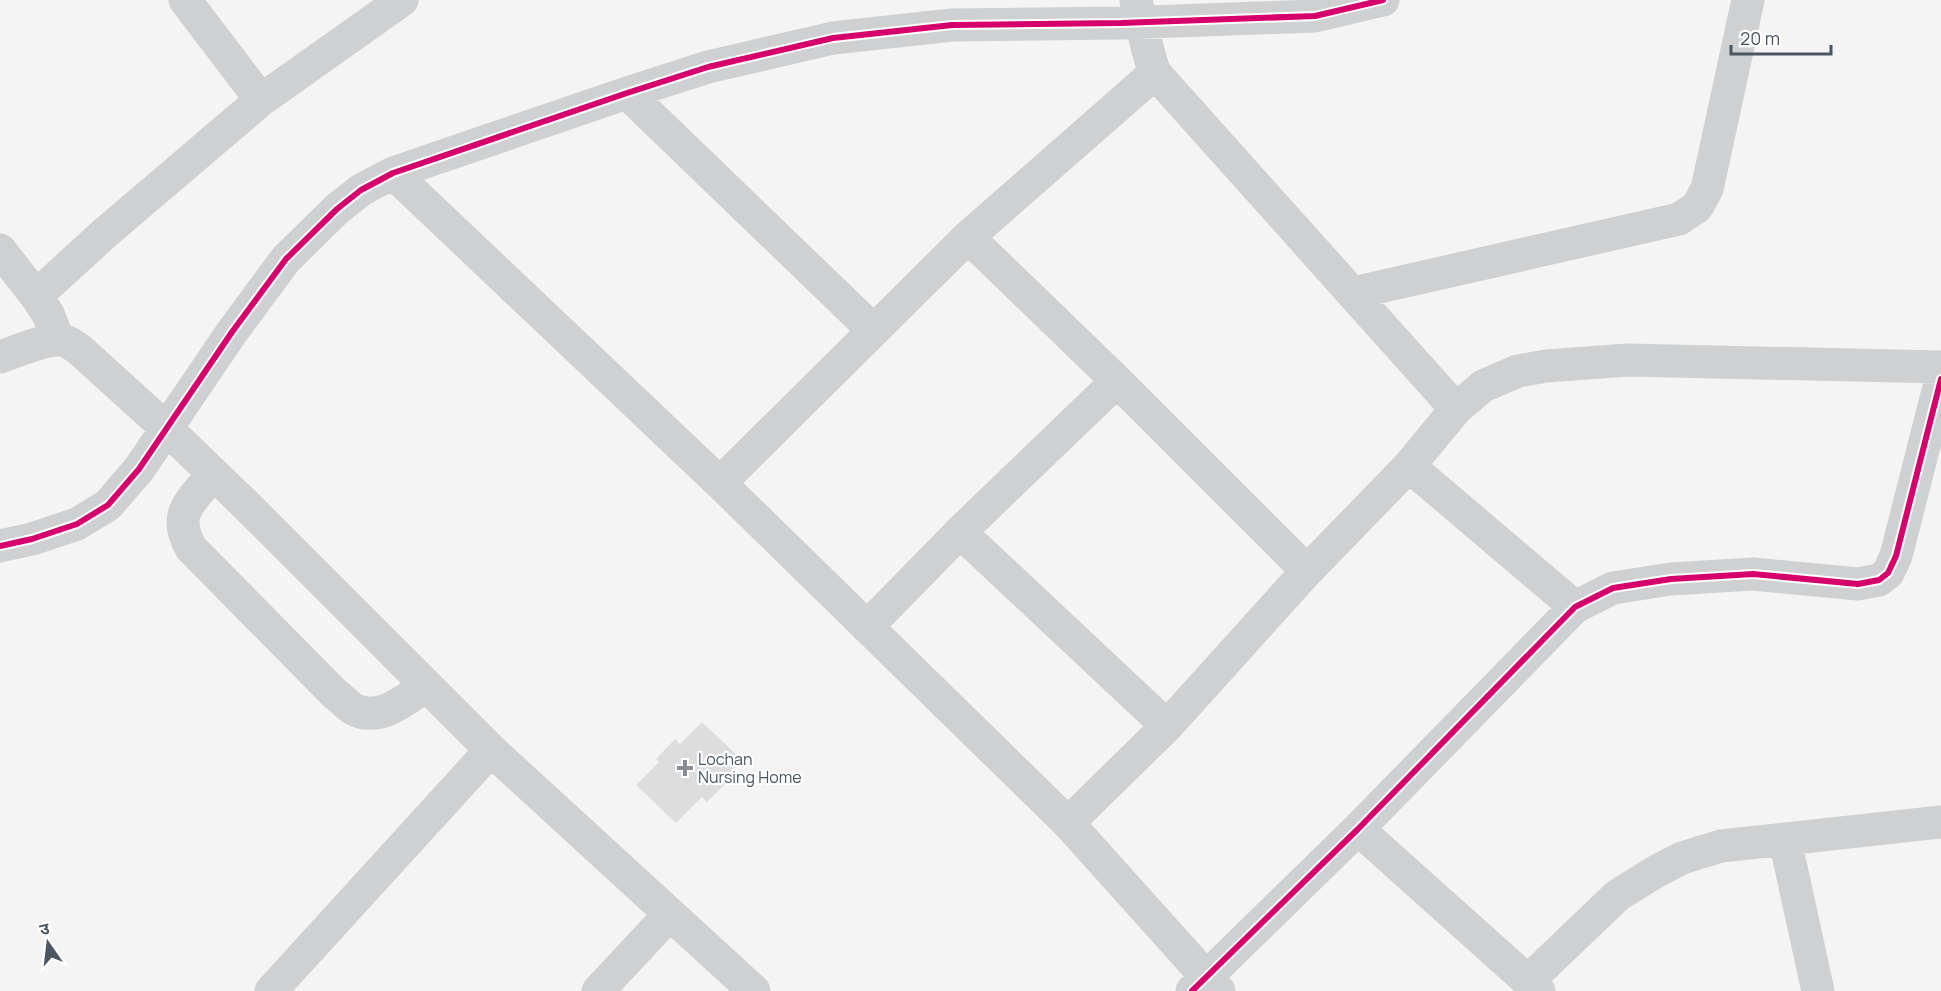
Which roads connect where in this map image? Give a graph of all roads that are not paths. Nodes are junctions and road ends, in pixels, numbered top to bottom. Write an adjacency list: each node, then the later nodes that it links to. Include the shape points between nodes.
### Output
1 (185, 0): 8 (street)
2 (402, 0): 8 (street)
3 (1383, 0): 5 (street, via 1315,16)
4 (1748, 0): 12 (street, via 1707,189 1697,207 1679,219)
5 (1139, 10): 6 (street); 7 (street, via 833,38 708,67)
6 (1155, 73): 10 (street); 12 (street)
7 (627, 93): 9 (street); 14 (street)
8 (261, 100): 13 (street)
9 (393, 173): 21 (street, via 337,208 286,259); 24 (street)
10 (968, 237): 14 (street); 19 (street)
11 (0, 250): 13 (street)
12 (1353, 293): 20 (street)
13 (36, 296): 15 (street)
14 (873, 330): 24 (street)
15 (69, 345): 16 (street, via 31,346); 21 (street)
16 (0, 357)
17 (1941, 367): 20 (street, via 1628,360 1546,366 1518,371 1483,386)
18 (1941, 379): 28 (street, via 1896,556 1888,573 1879,580 1858,584 1753,574 1671,579 1613,588)
19 (1117, 381): 25 (street); 27 (street)
20 (1456, 409): 22 (street)
21 (167, 429): 23 (street); 26 (street, via 108,505 77,524)
22 (1409, 466): 27 (street); 28 (street)
23 (213, 474): 30 (street); 30 (street, via 185,510 182,523 187,542 335,694 353,708 371,714 388,711)
24 (720, 483): 29 (street)
25 (960, 532): 29 (street); 31 (street)
26 (0, 546)
27 (1307, 571): 31 (street)
28 (1575, 607): 35 (street)
29 (867, 627): 34 (street)
30 (426, 686): 32 (street)
31 (1167, 726): 34 (street)
32 (491, 750): 37 (street); 40 (street)
33 (1941, 822): 36 (street)
34 (1068, 823): 38 (street)
35 (1358, 829): 38 (street); 39 (street)
36 (1785, 840): 39 (street, via 1721,846 1682,858 1657,871 1618,895); 43 (street)
37 (669, 915): 41 (street); 42 (street)
38 (1206, 986)
39 (1534, 986)
40 (271, 991)
41 (598, 991)
42 (754, 991)
43 (1818, 991)

